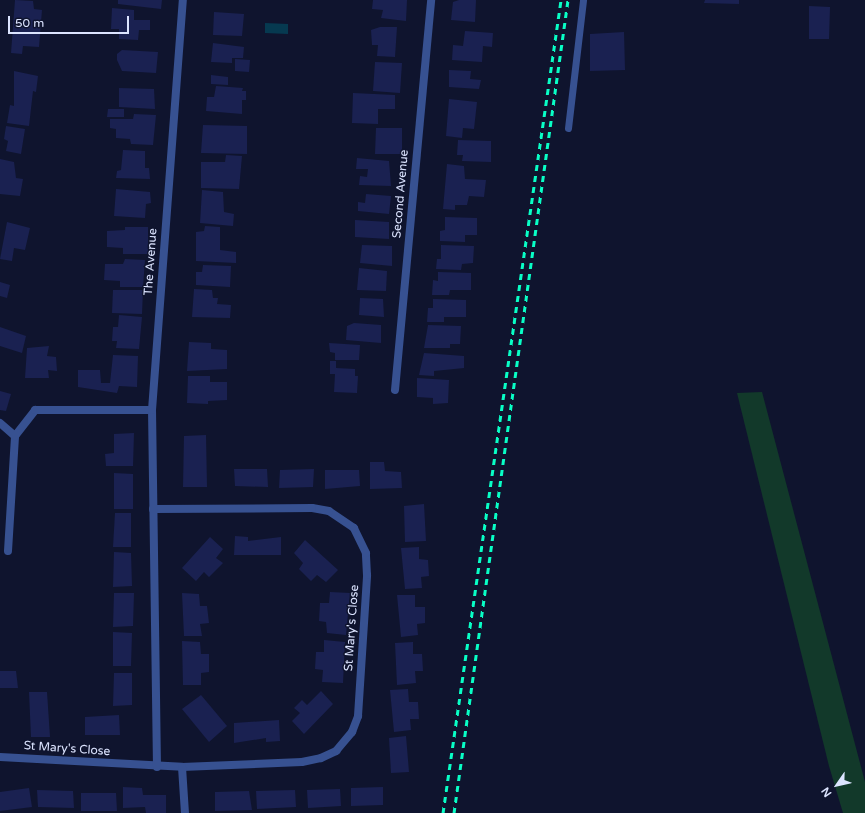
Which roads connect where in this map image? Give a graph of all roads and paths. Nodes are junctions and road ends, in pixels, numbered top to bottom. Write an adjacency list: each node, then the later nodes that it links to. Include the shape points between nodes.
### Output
1 (183, 0): 6 (street, The Avenue)
2 (431, 0): 5 (street, Second Avenue)
3 (583, 0): 4 (lane)
4 (568, 128)
5 (395, 390)
6 (152, 410): 8 (street, via 35,410); 9 (street)
7 (0, 423): 8 (street)
8 (15, 436): 10 (street)
9 (153, 508): 12 (street); 13 (street, St Mary's Close, via 312,508 329,511 354,528 366,553 358,716 345,742 322,758 302,762)
10 (8, 551)
11 (0, 757): 12 (street, St Mary's Close)
12 (157, 767): 13 (street, St Mary's Close)
13 (182, 767): 14 (street)
14 (185, 813)

